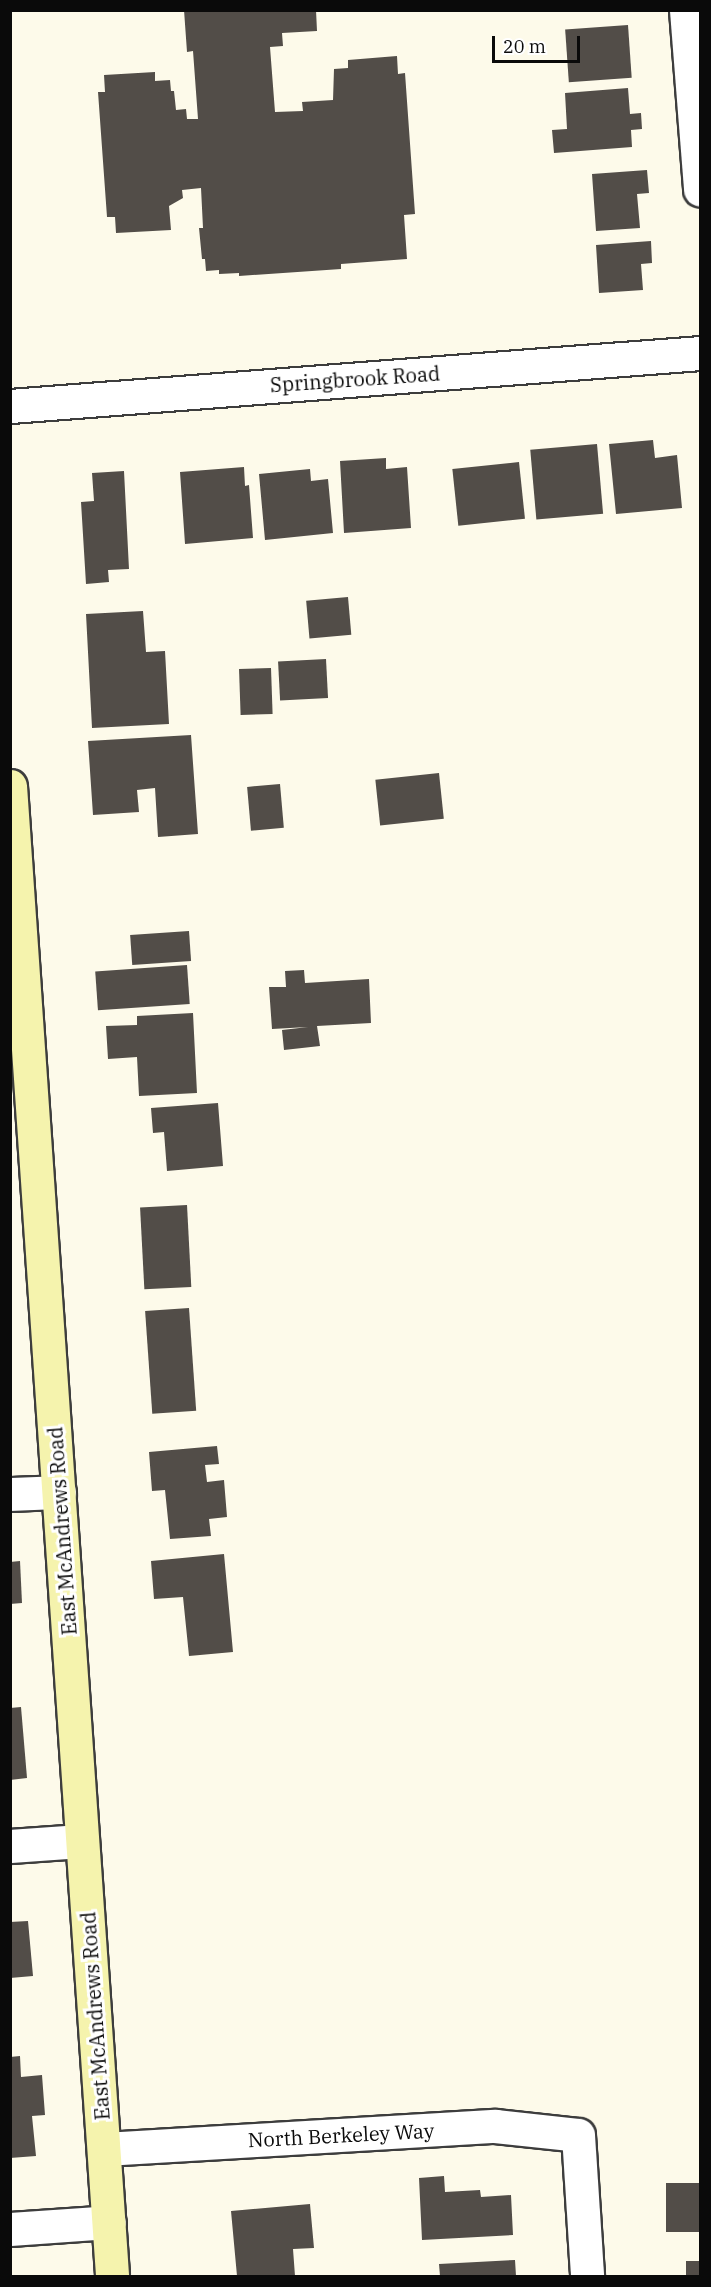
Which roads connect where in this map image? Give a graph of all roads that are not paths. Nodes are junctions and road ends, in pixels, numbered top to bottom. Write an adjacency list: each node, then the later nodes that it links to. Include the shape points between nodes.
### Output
1 (686, 10): 2 (street)
2 (700, 189)
3 (700, 353): 4 (street, Springbrook Road)
4 (10, 406)
5 (10, 786): 6 (main road, East McAndrews Road)
6 (59, 1492): 7 (street); 8 (main road, East McAndrews Road)
7 (10, 1494)
8 (82, 1841): 9 (street); 10 (main road, East McAndrews Road)
9 (10, 1846)
10 (104, 2148): 11 (main road, East McAndrews Road); 14 (street, North Berkeley Way, via 495,2126 578,2135)
11 (109, 2222): 12 (street); 13 (main road, East McAndrews Road)
12 (10, 2229)
13 (112, 2277)
14 (587, 2277)

